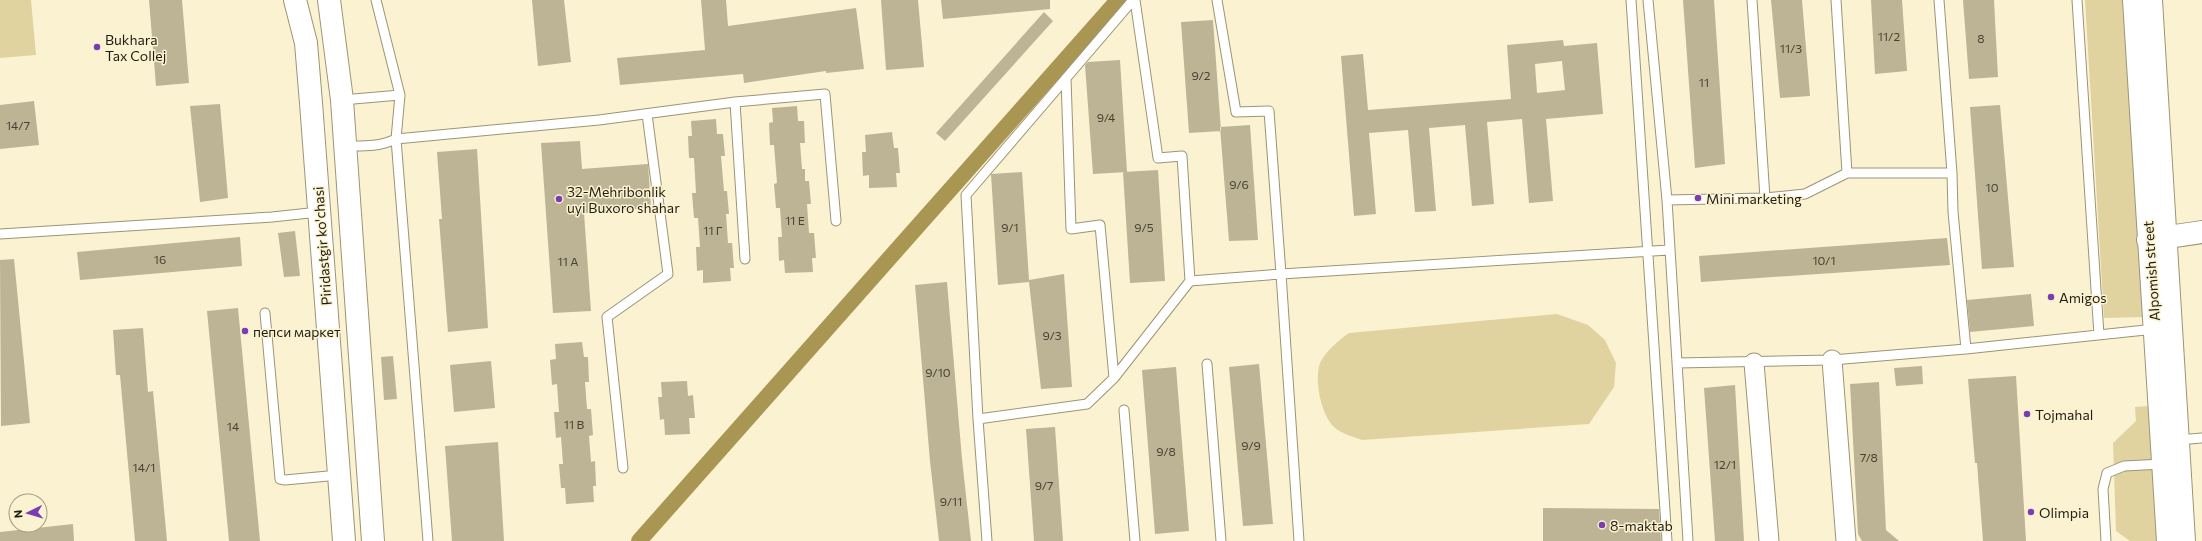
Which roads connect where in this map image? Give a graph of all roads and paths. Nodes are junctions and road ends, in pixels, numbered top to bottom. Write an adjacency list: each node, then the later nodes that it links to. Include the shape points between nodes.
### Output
1 (295, 0): 18 (main road, Piridastgir ko'chasi, via 306,43)
2 (329, 0): 16 (main road)
3 (376, 0): 15 (lane)
4 (1134, 0): 14 (lane); 35 (lane, via 1158,158 1182,156)
5 (1218, 0): 34 (lane, via 1236,112 1269,111)
6 (1630, 0): 32 (lane)
7 (1648, 0): 25 (lane)
8 (1752, 0): 24 (lane)
9 (1836, 0): 22 (lane)
10 (1939, 0): 23 (lane)
11 (2077, 0): 38 (lane)
12 (2134, 0): 30 (main road, Alpomish street)
13 (2151, 0): 30 (main road, Alpomish street)
14 (1066, 78): 44 (lane, via 1071,229 1100,225); 46 (lane, via 966,195)
15 (400, 95): 16 (lane); 20 (lane)
16 (342, 100): 18 (main road); 21 (main road)
17 (735, 102): 19 (lane); 27 (lane, via 825,94); 33 (lane)
18 (311, 103): 26 (main road, Piridastgir ko'chasi)
19 (647, 114): 20 (lane); 50 (lane, via 668,274 607,316)
20 (396, 139): 21 (lane, via 384,145); 54 (lane)
21 (345, 146): 53 (main road)
22 (1847, 173): 23 (lane); 24 (lane, via 1805,194)
23 (1952, 173): 39 (lane, via 1952,212)
24 (1765, 198): 25 (lane)
25 (1667, 200): 31 (lane)
26 (319, 212): 29 (lane); 51 (main road, Piridastgir ko'chasi)
27 (836, 221)
28 (2202, 232): 30 (main road)
29 (0, 234)
30 (2157, 239): 37 (main road, Alpomish street); 48 (main road, Alpomish street)
31 (1669, 250): 32 (lane); 41 (lane)
32 (1648, 251): 34 (lane); 59 (lane)
33 (745, 260)
34 (1281, 274): 35 (lane); 58 (lane)
35 (1190, 282): 44 (lane)
36 (265, 313): 51 (lane, via 280,479)
37 (2155, 329): 38 (lane); 49 (main road, Alpomish street)
38 (2099, 335): 39 (lane)
39 (1966, 349): 40 (lane)
40 (1832, 360): 42 (lane); 62 (street)
41 (1677, 363): 42 (lane); 60 (lane)
42 (1754, 363): 61 (street)
43 (1207, 364): 57 (lane)
44 (1114, 378): 46 (lane, via 1087,404)
45 (1124, 410): 56 (lane)
46 (978, 419): 55 (lane)
47 (2202, 438): 48 (lane)
48 (2178, 440): 65 (main road, Alpomish street)
49 (2163, 464): 63 (lane, via 2124,466 2107,473 2103,489); 64 (main road, Alpomish street)
50 (623, 468)
51 (339, 475): 52 (main road, Piridastgir ko'chasi)
52 (344, 541)
53 (372, 541)
54 (428, 541)
55 (987, 541)
56 (1136, 541)
57 (1221, 541)
58 (1300, 541)
59 (1667, 541)
60 (1688, 541)
61 (1769, 541)
62 (1846, 541)
63 (2106, 541)
64 (2168, 541)
65 (2184, 541)

